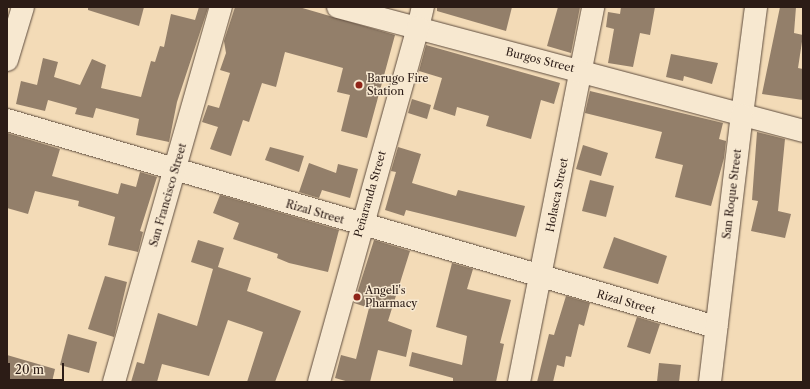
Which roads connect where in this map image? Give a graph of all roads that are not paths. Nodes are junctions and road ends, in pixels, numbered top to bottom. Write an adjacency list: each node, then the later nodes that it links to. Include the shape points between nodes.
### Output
1 (23, 7): 8 (street)
2 (221, 7): 13 (street, San Francisco Street)
3 (338, 7): 7 (street, Burgos Street)
4 (423, 7): 7 (street, Peñaranda Street)
5 (593, 7): 9 (street, Holasca Street)
6 (756, 7): 10 (street, San Roque Street)
7 (418, 28): 9 (street, Burgos Street); 14 (street, Peñaranda Street)
8 (7, 60)
9 (581, 70): 10 (street, Burgos Street); 15 (street, Holasca Street)
10 (742, 114): 12 (street, Burgos Street); 16 (street, San Roque Street)
11 (7, 120): 13 (street, Rizal Street)
12 (803, 131)
13 (175, 171): 14 (street, Rizal Street); 17 (street, San Francisco Street)
14 (361, 225): 15 (street, Rizal Street); 18 (street, Peñaranda Street)
15 (541, 277): 16 (street, Rizal Street); 19 (street, Holasca Street)
16 (716, 328): 20 (street, San Roque Street)
17 (114, 382)
18 (319, 382)
19 (519, 382)
20 (710, 382)

